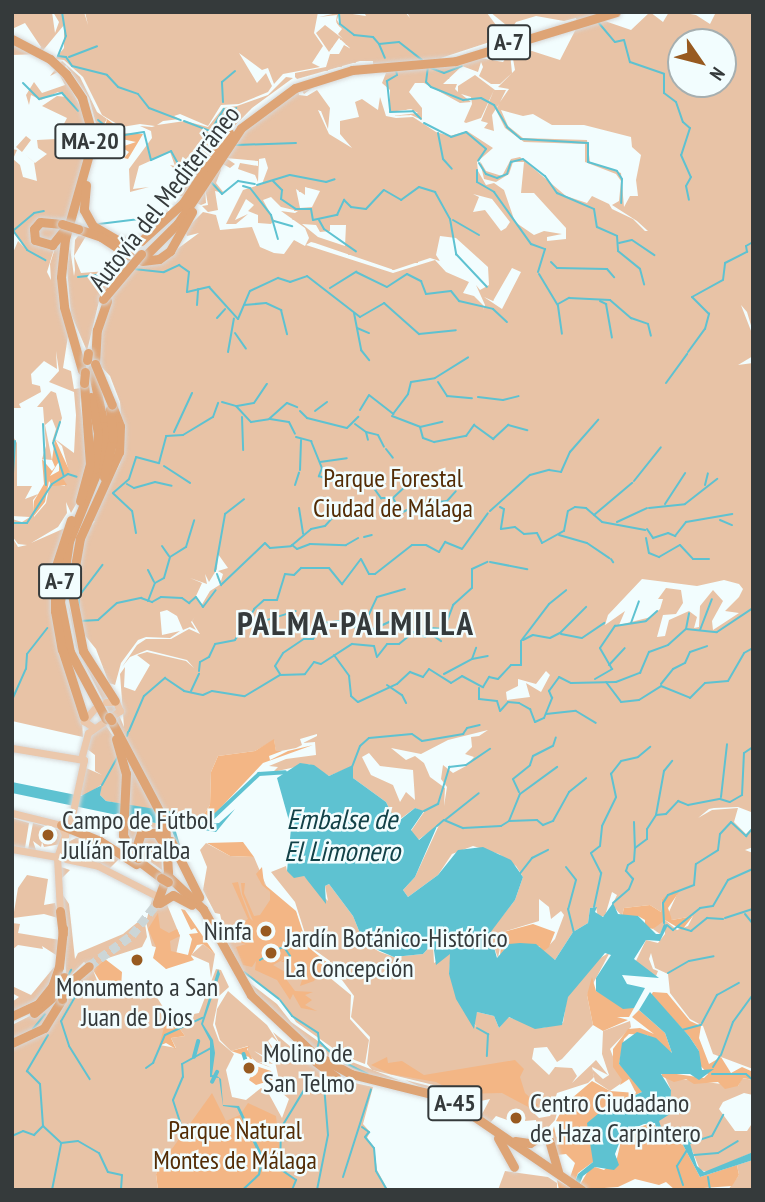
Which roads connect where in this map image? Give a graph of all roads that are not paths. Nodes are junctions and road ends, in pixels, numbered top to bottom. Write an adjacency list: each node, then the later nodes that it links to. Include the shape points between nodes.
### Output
1 (616, 12): 2 (highway, Autovía del Mediterráneo / A-7)
2 (599, 15): 6 (highway, Autovía del Mediterráneo / A-7, via 442,62 373,65 295,88 242,125)
3 (12, 37): 4 (highway, MA-20, via 39,50)
4 (70, 76): 5 (highway, MA-20, via 93,123 93,154); 7 (highway, MA-20, via 82,98 90,137)
5 (85, 184): 6 (highway, via 83,205 90,223 113,239 131,243 157,231); 10 (highway, MA-20, via 64,277 70,318)
6 (198, 189): 8 (highway, Autovía del Mediterráneo / A-7); 8 (highway, via 173,248 159,259)
7 (73, 212): 8 (highway, bridge, via 55,243 45,246 36,240 34,229 40,222 62,224 78,229 101,237); 10 (highway, MA-20, via 62,257 61,292)
8 (140, 257): 9 (highway, Autovía del Mediterráneo / A-7, bridge)
9 (105, 300): 10 (highway, Autovía del Mediterráneo / A-7); 10 (highway, Autovía del Mediterráneo / A-7, via 94,327)
10 (90, 364): 11 (highway, bridge); 13 (highway, bridge); 15 (highway, Autovía del Mediterráneo / A-7, via 104,426); 17 (highway, Autovía del Mediterráneo / A-7, via 107,449 101,477)
11 (85, 383): 12 (highway); 18 (highway, via 89,471)
12 (91, 397): 15 (highway, via 101,438); 18 (highway, via 98,433 95,465)
13 (111, 407): 14 (highway); 16 (highway, via 120,426 120,446)
14 (110, 457): 16 (highway); 17 (highway)
15 (99, 472): 22 (highway, Autovía del Mediterráneo / A-7, via 69,541 60,592 71,652)
16 (96, 502): 19 (highway, via 75,555 71,606 88,662)
17 (81, 522): 22 (highway, Autovía del Mediterráneo / A-7, via 66,572 67,620 80,664)
18 (62, 541): 21 (highway, via 55,569 55,611)
19 (110, 701): 23 (main road, via 119,713)
20 (94, 709): 21 (main road)
21 (85, 720): 23 (main road); 25 (main road)
22 (109, 722): 28 (highway, Autovía del Mediterráneo / A-7); 34 (highway, via 126,766 121,821 131,852)
23 (94, 728): 25 (main road)
24 (12, 749): 25 (main road)
25 (78, 764): 27 (main road)
26 (12, 812): 27 (main road)
27 (66, 825): 31 (highway); 32 (main road)
28 (165, 827): 30 (highway, Autovía del Mediterráneo / A-7); 35 (highway, Autovía del Mediterráneo / A-7, via 168,872); 38 (highway)
29 (12, 849): 32 (main road)
30 (166, 852): 33 (highway, via 158,833 141,834 136,848); 35 (highway, Autovía del Mediterráneo / A-7)
31 (128, 855): 33 (highway, A-45); 34 (highway)
32 (61, 859): 35 (main road, via 98,866); 36 (main road, via 56,894)
33 (151, 866): 34 (highway, A-45)
34 (164, 877): 38 (highway, A-45, via 189,897)
35 (156, 901): 38 (highway, via 181,896)
36 (60, 911): 37 (highway)
37 (63, 928): 40 (highway, via 60,967 52,987 38,1004); 41 (highway, bridge, via 62,999 44,1028)
38 (214, 930): 42 (highway, A-45, via 236,982); 43 (highway, A-45, via 251,995)
39 (87, 965): 40 (highway, via 46,1003)
40 (12, 1018)
41 (12, 1043)
42 (301, 1047): 43 (highway); 44 (highway, A-45, via 341,1073 445,1101)
43 (340, 1075): 46 (highway, A-45, via 447,1098); 46 (highway, via 447,1096 519,1143 546,1138)
44 (495, 1134): 45 (highway, A-45); 45 (highway, via 514,1165 518,1156)
45 (532, 1159): 46 (highway, A-45)
46 (561, 1177): 47 (highway, A-45); 48 (highway, A-45)
47 (576, 1190)
48 (582, 1190)

